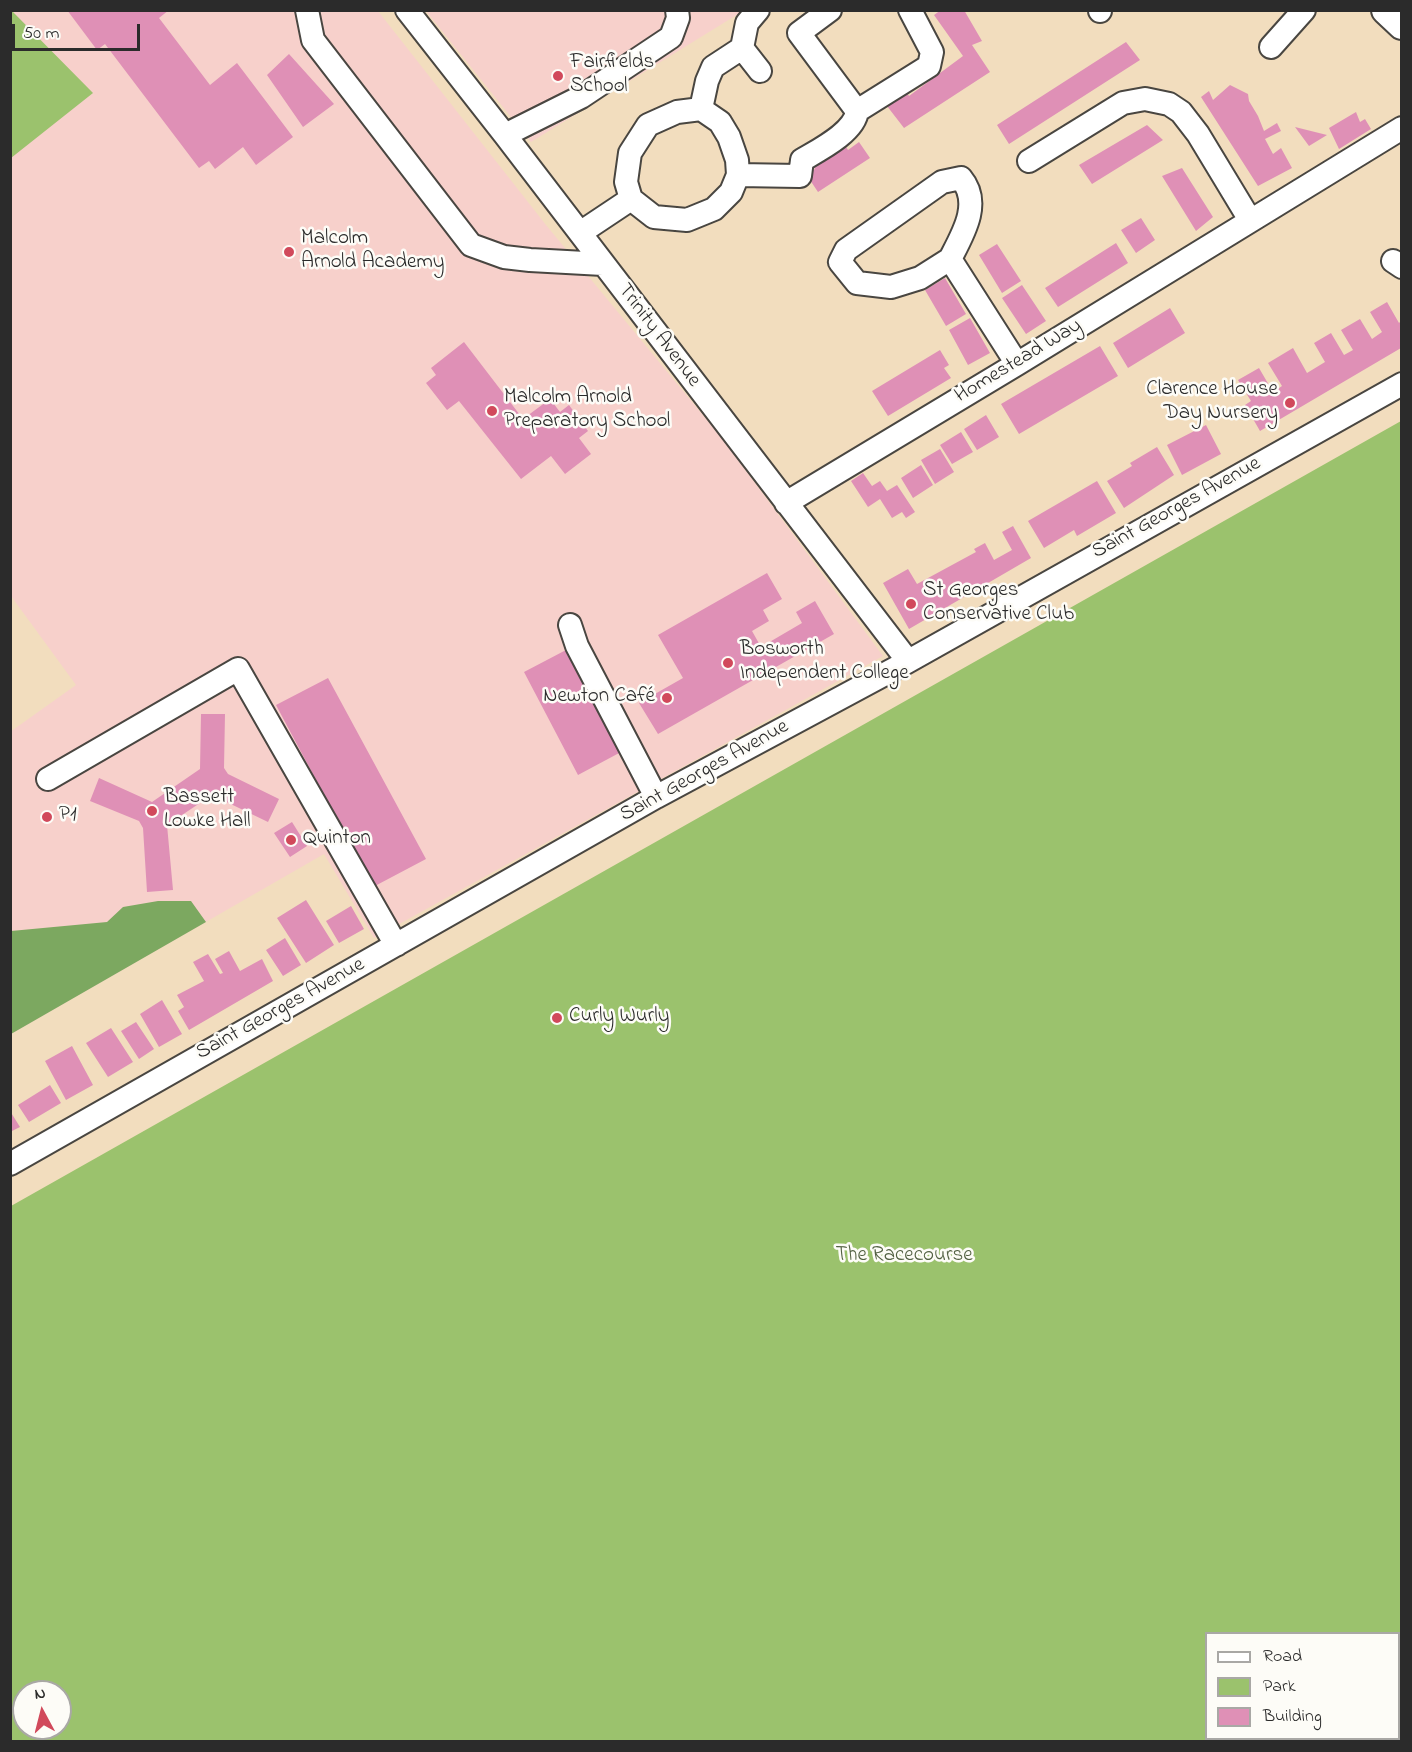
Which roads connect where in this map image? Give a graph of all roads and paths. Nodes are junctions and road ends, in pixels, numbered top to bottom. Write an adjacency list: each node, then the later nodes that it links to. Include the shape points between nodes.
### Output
1 (306, 10): 23 (street, via 313,40 471,246 504,257)
2 (407, 10): 16 (street, Trinity Avenue)
3 (677, 10): 16 (street, via 671,37 581,97)
4 (758, 10): 11 (street, via 747,23)
5 (830, 10): 14 (street, via 799,33)
6 (910, 10): 14 (street, via 932,52 929,66)
7 (1304, 10): 10 (street)
8 (1386, 10): 9 (main road)
9 (1401, 25)
10 (1270, 47)
11 (741, 48): 12 (street); 13 (street, via 714,67)
12 (760, 71)
13 (701, 108): 18 (street, via 720,122 729,137); 19 (street, via 677,112 648,125 630,153 626,182)
14 (857, 111): 18 (street, via 856,119 840,136 802,160 800,176)
15 (1401, 128): 20 (street, Homestead Way)
16 (505, 135): 21 (street, Trinity Avenue)
17 (1039, 160): 20 (street, via 1124,103 1146,99 1169,104 1181,112 1198,134)
18 (738, 175): 19 (street, via 731,192 714,209 687,220 654,217)
19 (631, 199): 21 (street)
20 (1250, 220): 24 (street, Homestead Way)
21 (580, 233): 23 (street, Trinity Avenue)
22 (950, 260): 22 (street, via 921,278 891,286 857,283 840,262 846,250 933,188 962,178 970,188 971,208); 24 (street)
23 (603, 264): 26 (street, Trinity Avenue)
24 (1017, 364): 26 (street, Homestead Way)
25 (1401, 384): 28 (street, Saint Georges Avenue)
26 (786, 503): 28 (street, Trinity Avenue)
27 (570, 625): 30 (street, via 577,646)
28 (908, 661): 30 (street, Saint Georges Avenue)
29 (48, 779): 31 (street, via 238,669)
30 (656, 797): 31 (street, Saint Georges Avenue)
31 (396, 945): 32 (street, Saint Georges Avenue)
32 (10, 1164)

